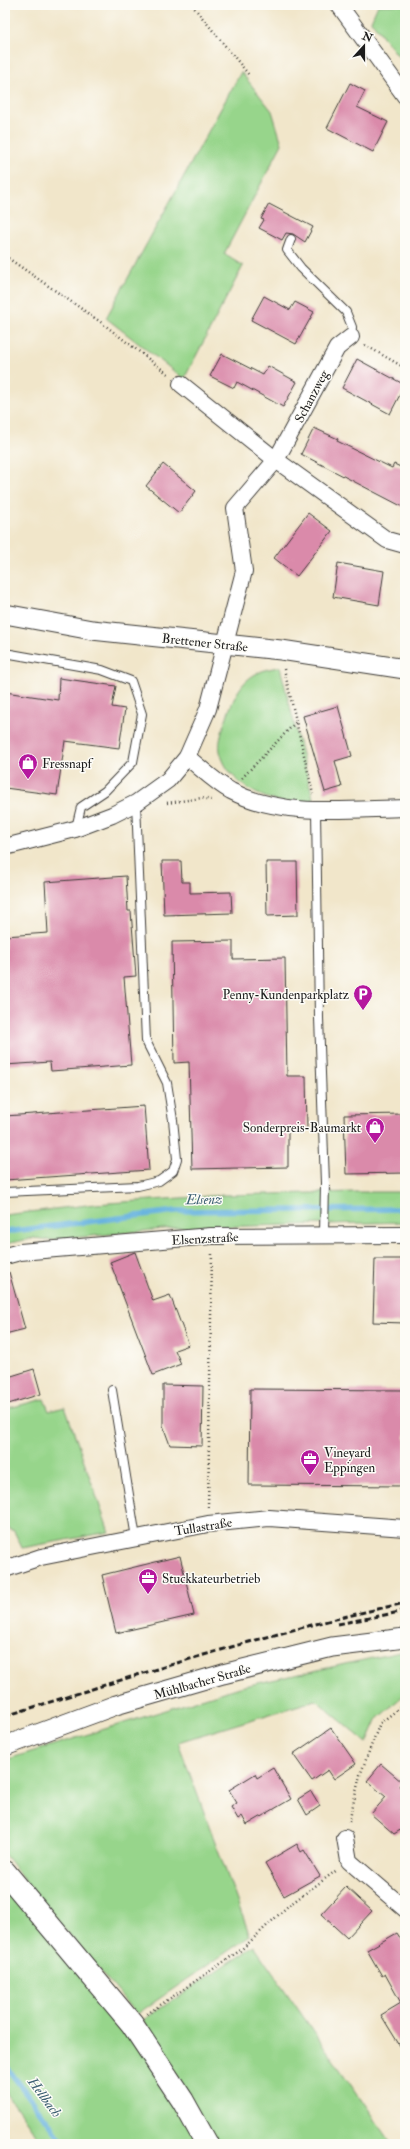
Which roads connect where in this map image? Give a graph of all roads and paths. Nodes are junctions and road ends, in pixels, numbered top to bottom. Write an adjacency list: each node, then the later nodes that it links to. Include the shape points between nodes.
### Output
1 (192, 5): 3 (path)
2 (339, 5): 4 (street)
3 (249, 75)
4 (405, 96)
5 (291, 239): 7 (lane, via 287,250 301,268 346,312 352,327)
6 (5, 256): 9 (path, via 102,323)
7 (351, 337): 8 (path); 10 (street, Schanzweg, via 336,348)
8 (405, 368)
9 (181, 384): 10 (street)
10 (276, 460): 11 (street, via 387,540); 13 (street, Schanzweg, via 235,508 244,571)
11 (405, 545)
12 (5, 614): 13 (street, Brettener Straße, via 92,630)
13 (224, 644): 14 (street, Brettener Straße); 18 (street, Schanzweg, via 208,709)
14 (281, 650): 16 (street, Brettener Straße); 17 (path)
15 (5, 653): 23 (lane, via 102,670 131,681 142,714 133,762 105,791 81,807)
16 (405, 669)
17 (296, 722): 19 (path); 22 (path)
18 (187, 757): 19 (street); 20 (street, Schanzweg, via 168,780)
19 (230, 790): 20 (path, via 220,802 202,798 182,799 148,810); 22 (street, via 263,804)
20 (136, 803): 23 (street, Schanzweg); 25 (lane, via 146,1041 166,1083 173,1120 176,1159 173,1172 159,1181 138,1186)
21 (405, 808): 22 (street)
22 (316, 810): 26 (lane)
23 (76, 829): 24 (street, Schanzweg)
24 (5, 847)
25 (5, 1192)
26 (324, 1234): 27 (street, Elsenzstraße); 28 (street, Elsenzstraße)
27 (405, 1235)
28 (211, 1236): 29 (street, Elsenzstraße, via 20,1252); 31 (path)
29 (5, 1256)
30 (112, 1390): 33 (lane)
31 (208, 1524): 32 (street, Tullastraße, via 269,1518); 33 (street, Tullastraße)
32 (405, 1528)
33 (136, 1538): 34 (street, Tullastraße, via 40,1557)
34 (5, 1570)
35 (405, 1638): 37 (street, Mühlbacher Straße, via 332,1647 223,1674 116,1705)
36 (405, 1704): 38 (path, via 380,1723 360,1775)
37 (5, 1746)
38 (345, 1838): 39 (street)
39 (349, 1861): 41 (street); 42 (path, via 288,1906 241,1950)
40 (5, 1872): 42 (main road)
41 (405, 1909)
42 (132, 2024): 43 (main road, via 183,2101)
43 (207, 2144)

